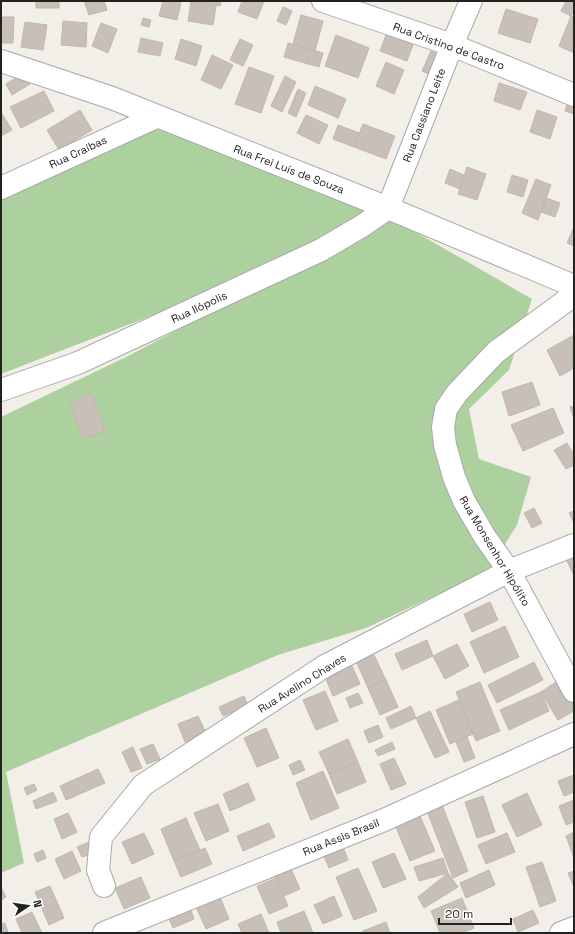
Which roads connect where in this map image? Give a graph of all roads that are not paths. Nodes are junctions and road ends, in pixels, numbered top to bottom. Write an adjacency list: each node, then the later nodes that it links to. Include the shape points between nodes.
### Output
1 (323, 1): 3 (street, Rua Cristino de Castro)
2 (471, 1): 3 (street, Rua Cassiano Leite)
3 (452, 45): 5 (street, Rua Cristino de Castro); 8 (street, Rua Cassiano Leite)
4 (1, 61): 6 (street, Rua Frei Luís de Souza, via 84,88)
5 (574, 95)
6 (156, 116): 7 (street, Rua Craíbas); 8 (street, Rua Frei Luís de Souza)
7 (1, 188)
8 (388, 208): 9 (street, Rua Frei Luís de Souza); 11 (street, Rua Ilópolis, via 321,250 78,363)
9 (574, 286)
10 (574, 295): 13 (street, Rua Monsenhor Hipólito, via 496,352 457,393 443,418 445,445 464,501)
11 (1, 390)
12 (574, 545): 13 (street, Rua Avelino Chaves)
13 (509, 571): 14 (street, Rua Monsenhor Hipólito); 16 (street, Rua Avelino Chaves, via 325,666 144,785 102,837 98,870)
14 (574, 690)
15 (574, 734): 18 (street, Rua Assis Brasil, via 384,820)
16 (104, 886)
17 (574, 928): 19 (street)
18 (104, 933)
19 (561, 933)

